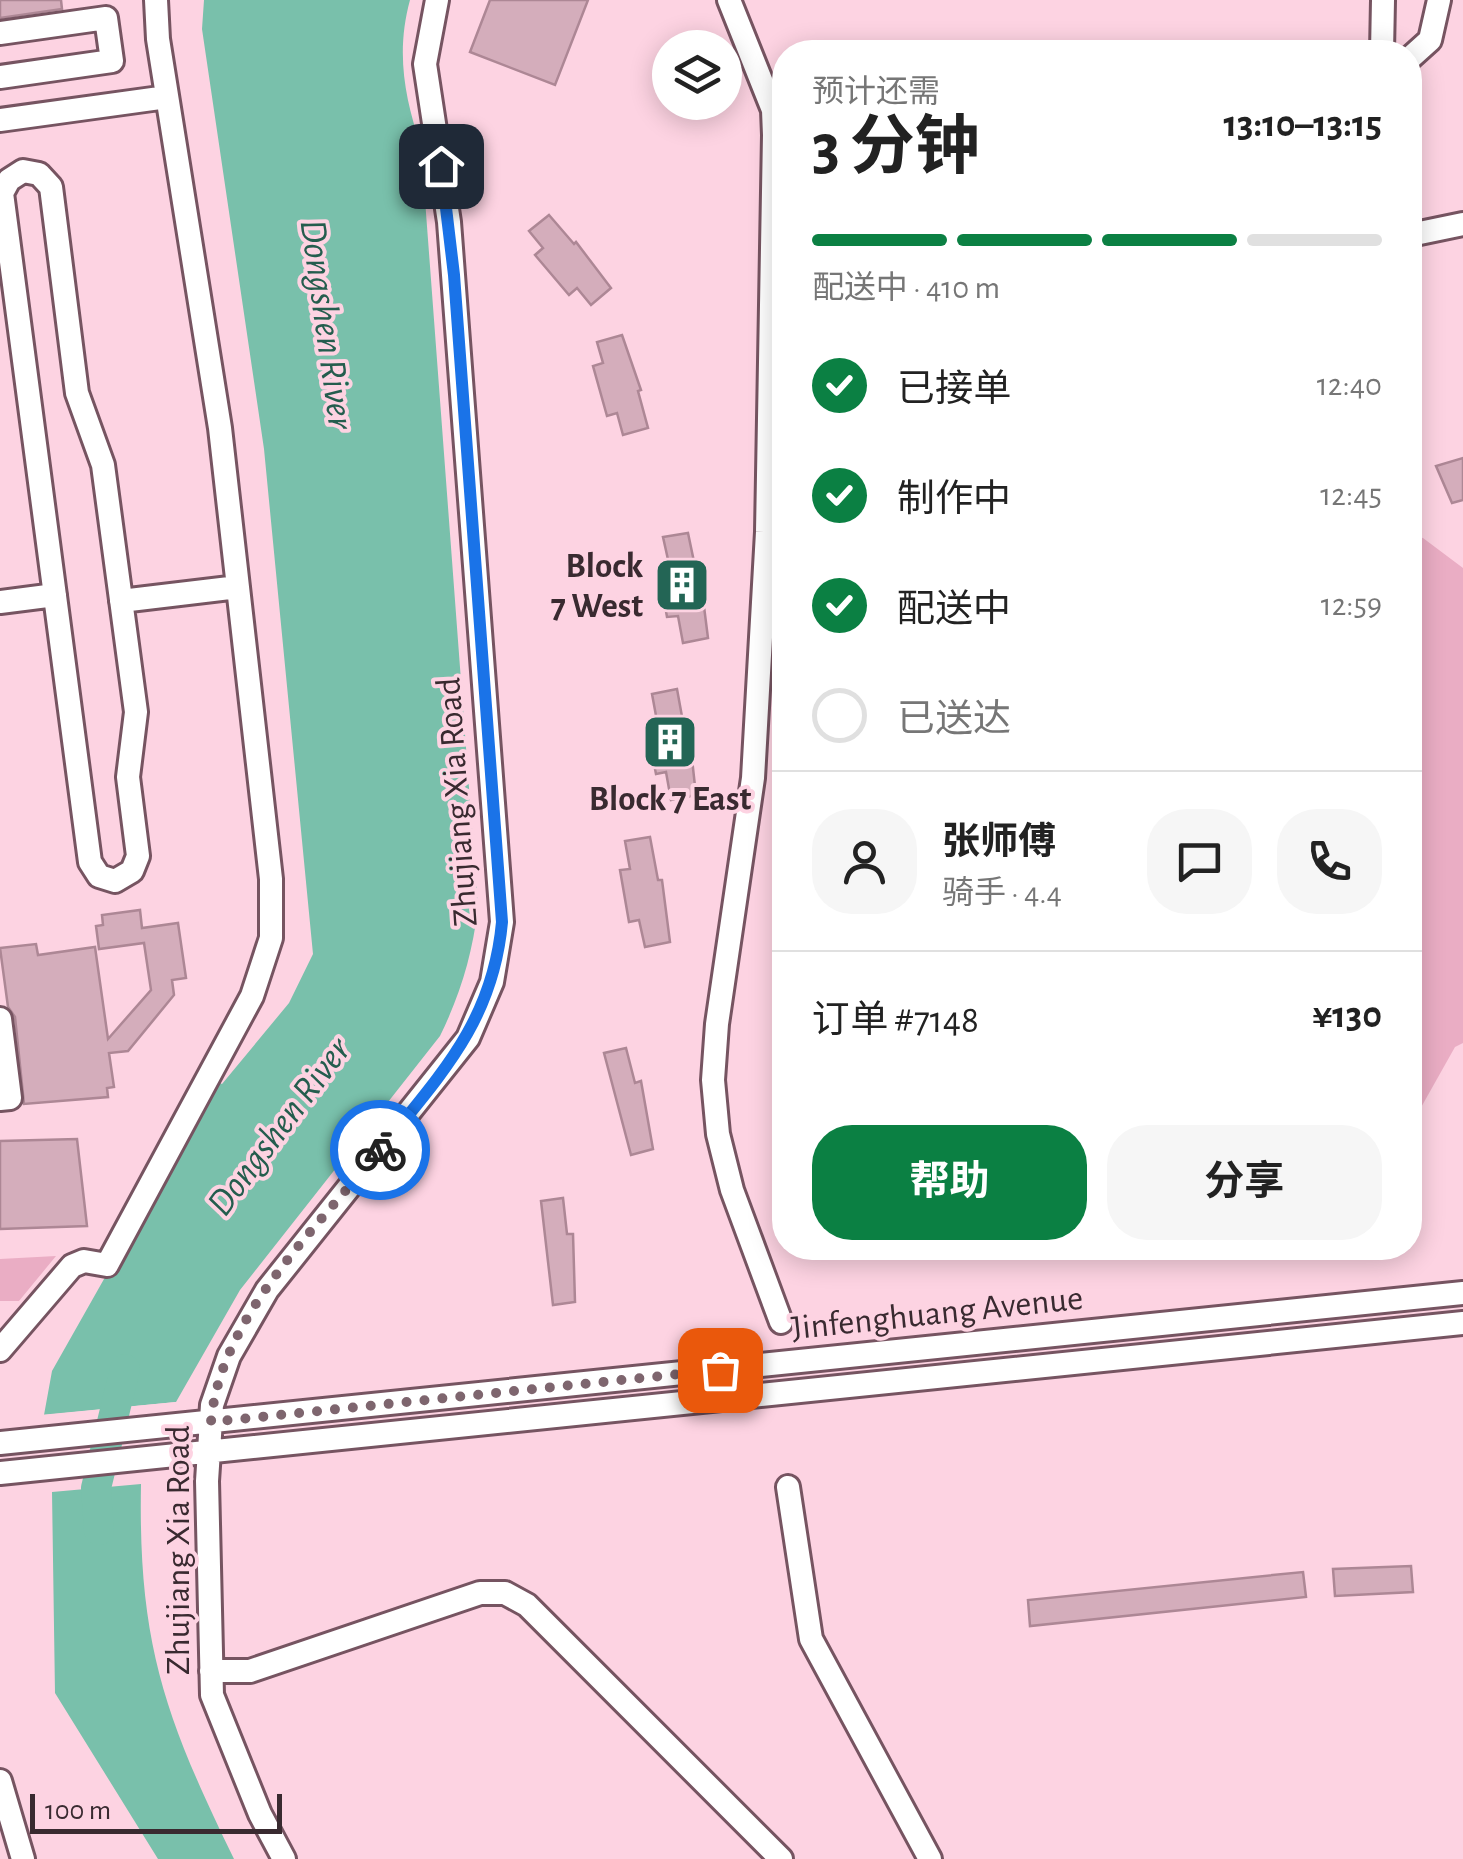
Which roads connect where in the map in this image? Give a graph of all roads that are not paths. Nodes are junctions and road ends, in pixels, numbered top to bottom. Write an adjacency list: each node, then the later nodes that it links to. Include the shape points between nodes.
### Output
1 (156, 0): 10 (street)
2 (437, 0): 28 (street, Zhujiang Xia Road, via 425,64 454,275 499,952 468,1038 252,1316 221,1378)
3 (729, 0): 11 (street)
4 (1383, 0): 7 (street)
5 (1439, 0): 8 (street, via 1430,40)
6 (0, 33): 9 (street, via 106,18 112,61)
7 (1382, 40)
8 (1422, 47)
9 (0, 77)
10 (167, 97): 12 (street); 16 (street)
11 (772, 108)
12 (0, 120)
13 (1463, 224): 14 (street)
14 (1422, 233)
15 (772, 574): 25 (street, via 713,1080 732,1190)
16 (238, 587): 18 (street); 23 (street, via 271,879 264,967 106,1265 72,1266)
17 (55, 596): 18 (street, via 90,862 99,876 116,880 132,871 138,856 128,777 136,712); 18 (street, via 2,193 23,171 40,174 50,187 78,392 103,465); 19 (street)
18 (121, 601)
19 (0, 602)
20 (0, 1020): 21 (street, via 10,1098)
21 (0, 1099)
22 (1463, 1293): 28 (street, Jinfenghuang Avenue)
23 (32, 1312): 24 (street); 27 (street)
24 (0, 1318)
25 (781, 1322)
26 (1463, 1322): 30 (street, Jinfenghuang Avenue)
27 (0, 1350)
28 (211, 1422): 29 (street, Jinfenghuang Avenue); 30 (street, Zhujiang Xia Road)
29 (5, 1443)
30 (209, 1452): 31 (street, Jinfenghuang Avenue); 33 (street, Zhujiang Xia Road)
31 (6, 1472)
32 (788, 1487): 38 (street, via 812,1639)
33 (211, 1671): 36 (street, Zhujiang Xia Road, via 217,1714); 37 (street, via 250,1672 480,1592 505,1593 527,1605)
34 (0, 1780): 35 (street)
35 (22, 1859)
36 (284, 1859)
37 (781, 1859)
38 (930, 1859)

